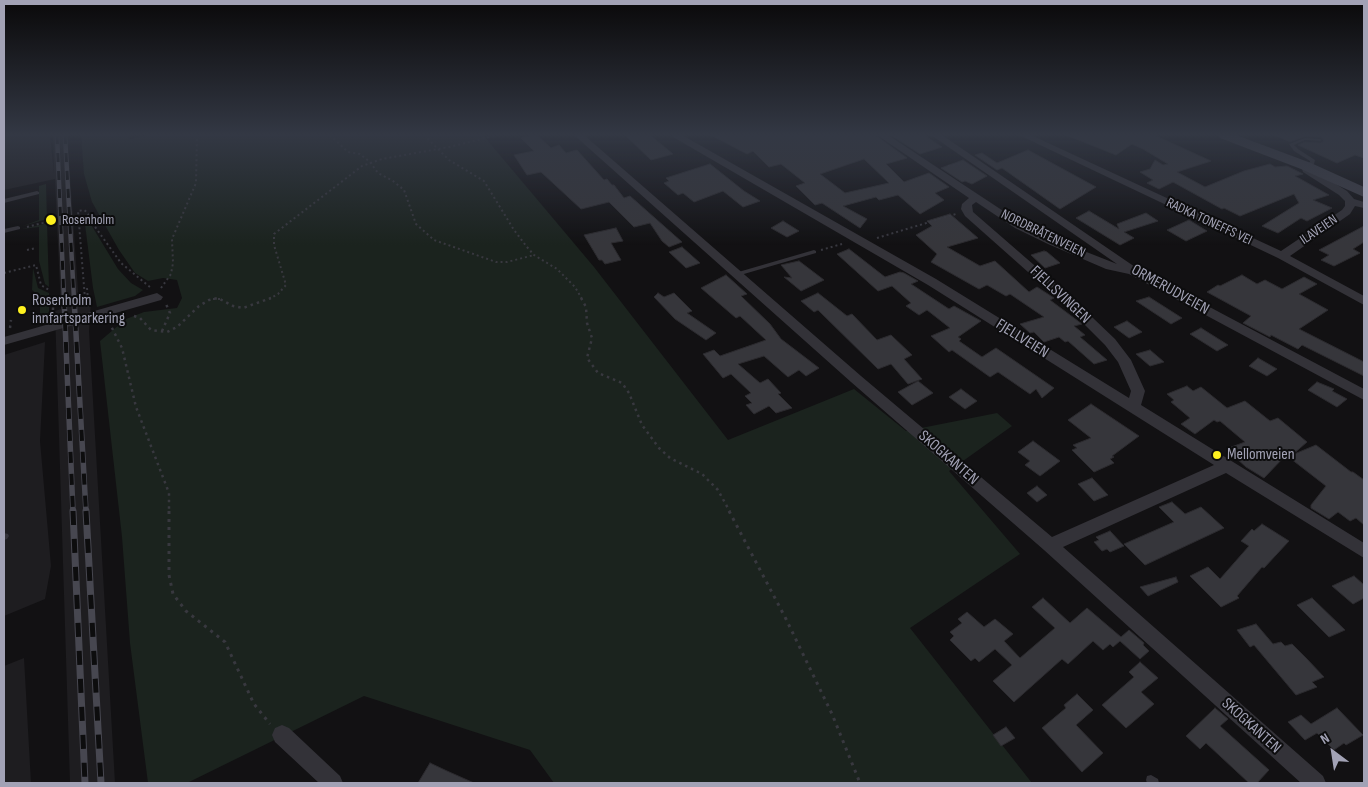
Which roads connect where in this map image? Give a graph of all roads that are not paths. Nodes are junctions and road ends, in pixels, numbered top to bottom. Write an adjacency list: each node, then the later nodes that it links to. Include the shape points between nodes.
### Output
1 (621, 172): 19 (street, SKOGKANTEN)
2 (741, 172): 24 (street, FJELLVEIEN, via 932,282)
3 (937, 172): 10 (street, NORDBRÅTENVEIEN)
4 (990, 172): 18 (street, ORMERUDVEIEN)
5 (1102, 172): 17 (street, RADKA TONEFFS VEI)
6 (1310, 172): 12 (street, ILAVEIEN, via 1338,189)
7 (1318, 172): 9 (main road)
8 (37, 193): 11 (lane)
9 (1364, 193)
10 (976, 198): 18 (street, NORDBRÅTENVEIEN, via 1019,226 1052,242 1110,266); 24 (street, FJELLSVINGEN, via 967,204 967,211 1068,301 1124,360 1138,391)
11 (4, 201)
12 (1350, 201): 13 (street, ILAVEIEN); 17 (street, ILAVEIEN, via 1346,212)
13 (1364, 205)
14 (18, 228): 15 (lane)
15 (4, 231)
16 (814, 252): 19 (lane)
17 (1282, 256): 21 (street, RADKA TONEFFS VEI)
18 (1134, 272): 23 (street, ORMERUDVEIEN)
19 (737, 274): 26 (street, SKOGKANTEN)
20 (155, 294): 22 (street, via 140,302)
21 (1364, 300)
22 (4, 341)
23 (1364, 395)
24 (1133, 408): 25 (street, FJELLVEIEN)
25 (1226, 466): 26 (street); 27 (street, FJELLVEIEN)
26 (1050, 545): 30 (street, SKOGKANTEN)
27 (1364, 551)
28 (282, 736): 29 (street)
29 (333, 783)
30 (1316, 783)

